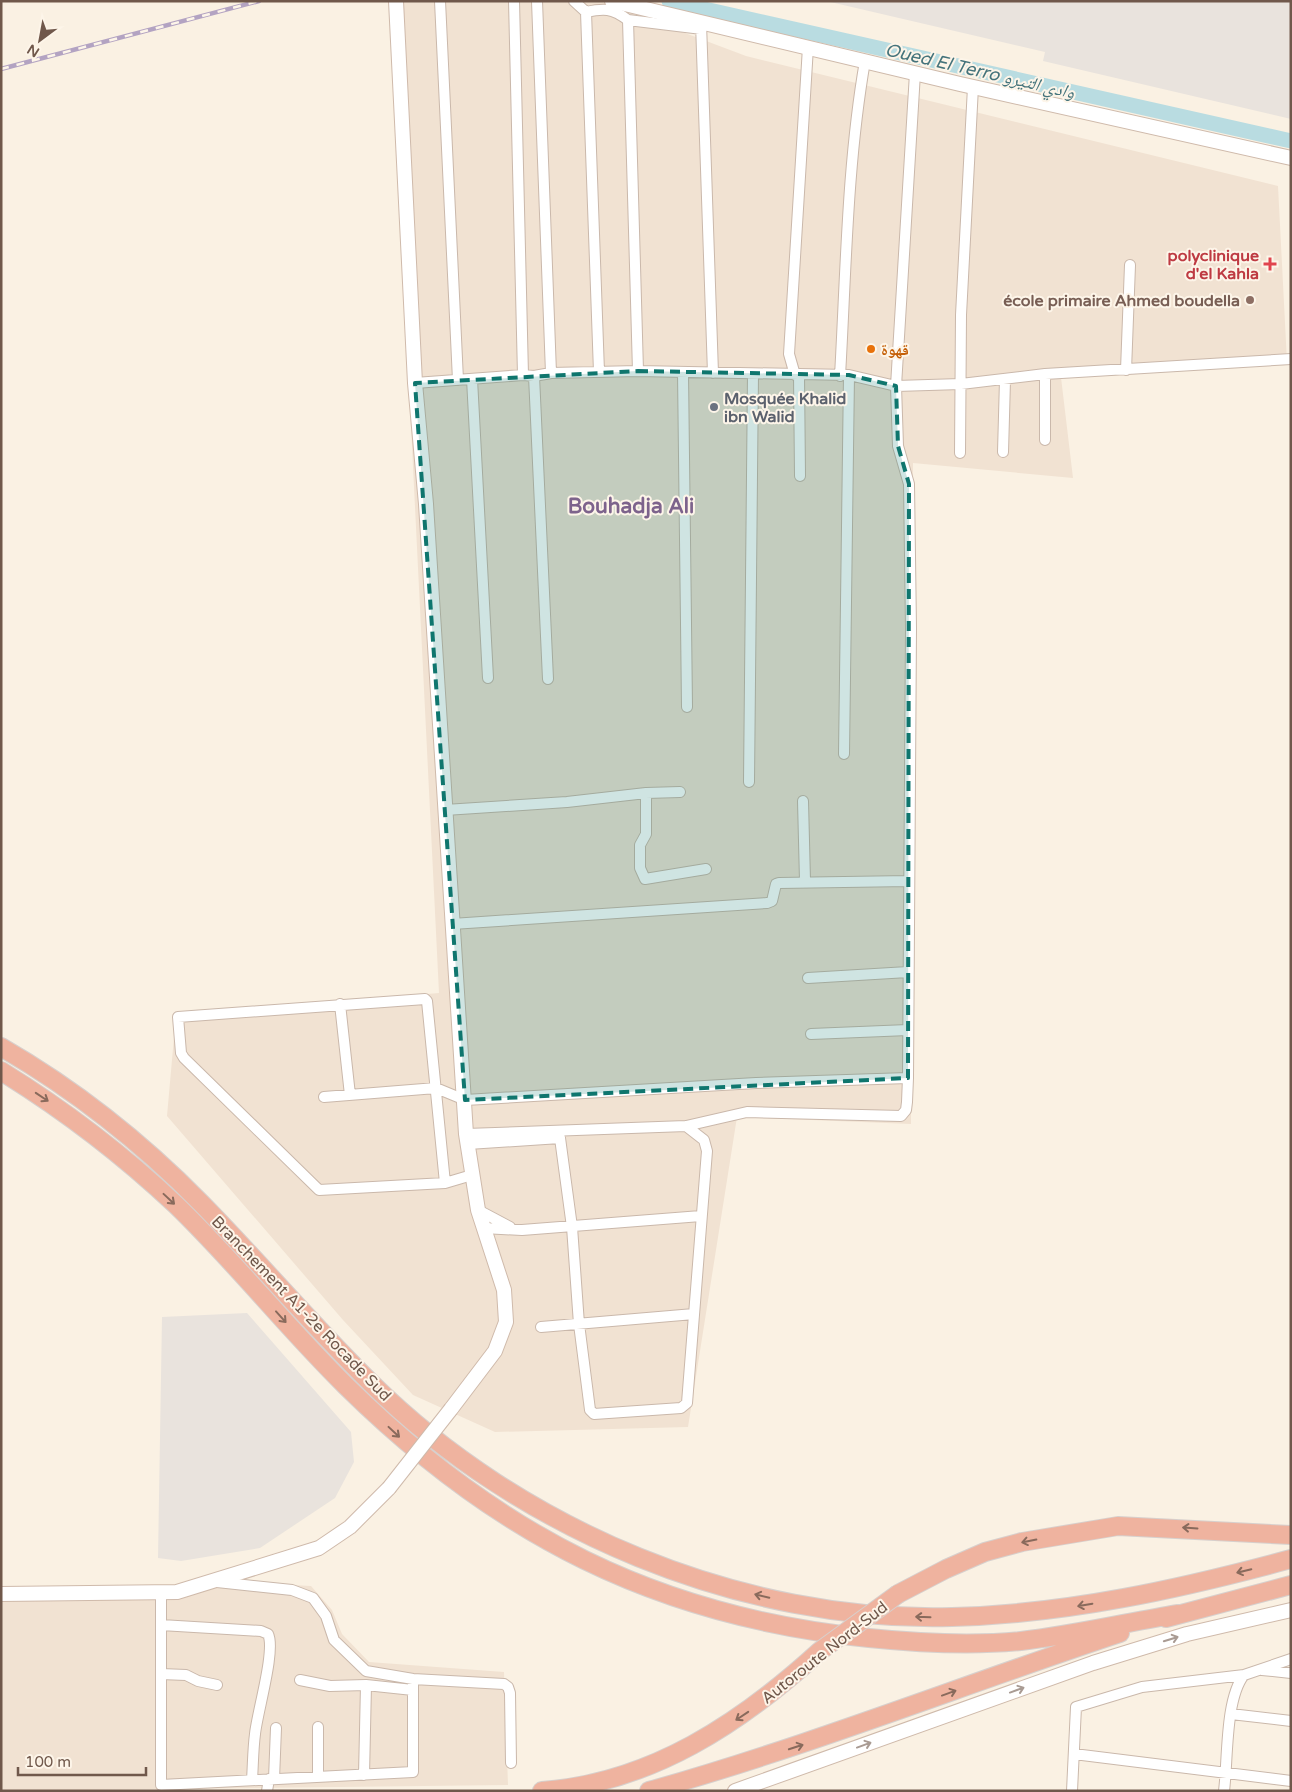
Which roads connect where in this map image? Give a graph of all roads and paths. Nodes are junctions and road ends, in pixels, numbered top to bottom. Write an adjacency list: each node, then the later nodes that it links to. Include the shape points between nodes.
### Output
1 (396, 1): 31 (street)
2 (440, 1): 29 (street)
3 (514, 1): 25 (street)
4 (537, 1): 21 (street)
5 (574, 1): 7 (street)
6 (612, 1): 9 (street)
7 (586, 12): 8 (street, via 604,8); 19 (street)
8 (628, 20): 9 (street); 18 (street)
9 (701, 26): 10 (street); 22 (street)
10 (808, 47): 11 (street); 26 (street, via 789,354)
11 (866, 61): 12 (street); 27 (street, via 858,100 852,170)
12 (914, 73): 13 (street); 33 (street)
13 (973, 87): 14 (street); 32 (street, via 961,315)
14 (1291, 158)
15 (1130, 265): 17 (street)
16 (1291, 359): 17 (street)
17 (1126, 370): 24 (street)
18 (638, 371): 19 (street); 20 (street)
19 (599, 372): 21 (street)
20 (683, 372): 22 (street); 40 (street)
21 (551, 373): 25 (street)
22 (713, 373): 23 (street)
23 (753, 374): 26 (street); 42 (street)
24 (1046, 374): 30 (street); 34 (street)
25 (528, 375): 28 (street); 39 (street)
26 (797, 375): 27 (street); 37 (street)
27 (844, 375): 33 (street); 41 (street)
28 (472, 379): 29 (street); 38 (street)
29 (458, 380): 31 (street)
30 (1005, 380): 32 (street); 35 (street)
31 (415, 383): 46 (street)
32 (961, 384): 33 (street); 36 (street)
33 (896, 386): 49 (street, via 898,446 910,484)
34 (1045, 440)
35 (1003, 452)
36 (960, 453)
37 (800, 476)
38 (488, 678)
39 (548, 680)
40 (687, 707)
41 (844, 754)
42 (749, 782)
43 (680, 792): 44 (street)
44 (646, 793): 46 (street); 47 (street, via 646,834 640,845 640,868 645,879)
45 (803, 801): 48 (street)
46 (445, 810): 50 (street)
47 (706, 869)
48 (805, 881): 49 (street); 50 (street, via 776,884 775,897 767,903)
49 (908, 881): 51 (street)
50 (452, 924): 62 (street)
51 (908, 972): 52 (street); 54 (street)
52 (808, 978)
53 (340, 1004): 59 (street, via 425,999); 60 (street); 66 (street, via 178,1017 181,1053 319,1190)
54 (908, 1030): 55 (street); 58 (street)
55 (811, 1034)
56 (1, 1047): 76 (highway, Branchement A1-2e Rocade Sud, one-way to 56, via 1085,1605 1001,1615 948,1617 844,1611 778,1600 717,1584 631,1554 530,1504 442,1445 375,1387 166,1169 94,1110)
57 (1, 1070): 82 (highway, Branchement A1-2e Rocade Sud, one-way to 82, via 98,1137 132,1166 214,1245 343,1384 406,1443 490,1507 609,1572 726,1613 829,1634 896,1641 1019,1641)
58 (908, 1078): 62 (street); 63 (street, via 906,1110 901,1116 747,1112)
59 (436, 1088): 60 (street); 62 (street); 66 (street)
60 (350, 1095): 61 (street)
61 (324, 1097)
62 (465, 1100): 64 (street)
63 (686, 1126): 64 (street); 68 (street, via 704,1140 707,1150)
64 (467, 1139): 65 (street); 69 (street, via 560,1138)
65 (472, 1175): 66 (street); 67 (street)
66 (445, 1183)
67 (478, 1210): 70 (street); 71 (street)
68 (701, 1216): 69 (street); 72 (street)
69 (572, 1226): 71 (street); 73 (street)
70 (483, 1228): 71 (street); 77 (street, bridge, via 504,1290 506,1322 495,1351 451,1409 389,1488 350,1527 319,1548)
71 (517, 1230)
72 (694, 1314): 73 (street); 73 (street, via 687,1403 681,1408 591,1413)
73 (578, 1324): 74 (street)
74 (541, 1327)
75 (1291, 1535): 108 (highway, Autoroute Nord-Sud, one-way to 108, bridge, via 1118,1526 1022,1542 985,1552 898,1594 820,1651 747,1713 718,1732 647,1766 573,1788)
76 (1291, 1559)
77 (213, 1582): 79 (street, via 177,1592); 89 (street, via 292,1590 314,1598 326,1616 334,1640 366,1671)
78 (1291, 1585): 82 (highway)
79 (161, 1592): 80 (street); 83 (street)
80 (1, 1594)
81 (1291, 1610): 111 (street, one-way to 81, via 1093,1663 1186,1634)
82 (1177, 1614): 99 (highway, one-way to 82)
83 (161, 1625): 87 (street); 105 (street, via 268,1634 270,1653 255,1733)
84 (1291, 1658): 85 (street)
85 (1257, 1669): 86 (street); 88 (street)
86 (1291, 1673)
87 (161, 1674): 91 (street, via 186,1675); 105 (street, via 161,1785)
88 (1244, 1675): 94 (street, via 1238,1683); 98 (street, via 1142,1687 1076,1707)
89 (413, 1679): 93 (street); 100 (street, via 495,1683 508,1687)
90 (300, 1680): 92 (street, via 330,1686)
91 (217, 1686)
92 (366, 1686): 93 (street); 101 (street)
93 (413, 1690): 101 (street, via 413,1772)
94 (1231, 1714): 95 (street); 102 (street)
95 (1291, 1721)
96 (318, 1727): 103 (street)
97 (276, 1728): 104 (street)
98 (1074, 1754): 102 (street); 112 (street)
99 (769, 1756): 109 (highway); 110 (highway)
100 (511, 1763)
101 (364, 1775): 103 (street)
102 (1226, 1775): 106 (street); 113 (street)
103 (318, 1777): 104 (street)
104 (272, 1779): 105 (street); 107 (street)
105 (252, 1780)
106 (1291, 1781)
107 (267, 1791)
108 (542, 1791)
109 (649, 1791)
110 (689, 1791)
111 (735, 1791)
112 (1072, 1791)
113 (1224, 1791)

